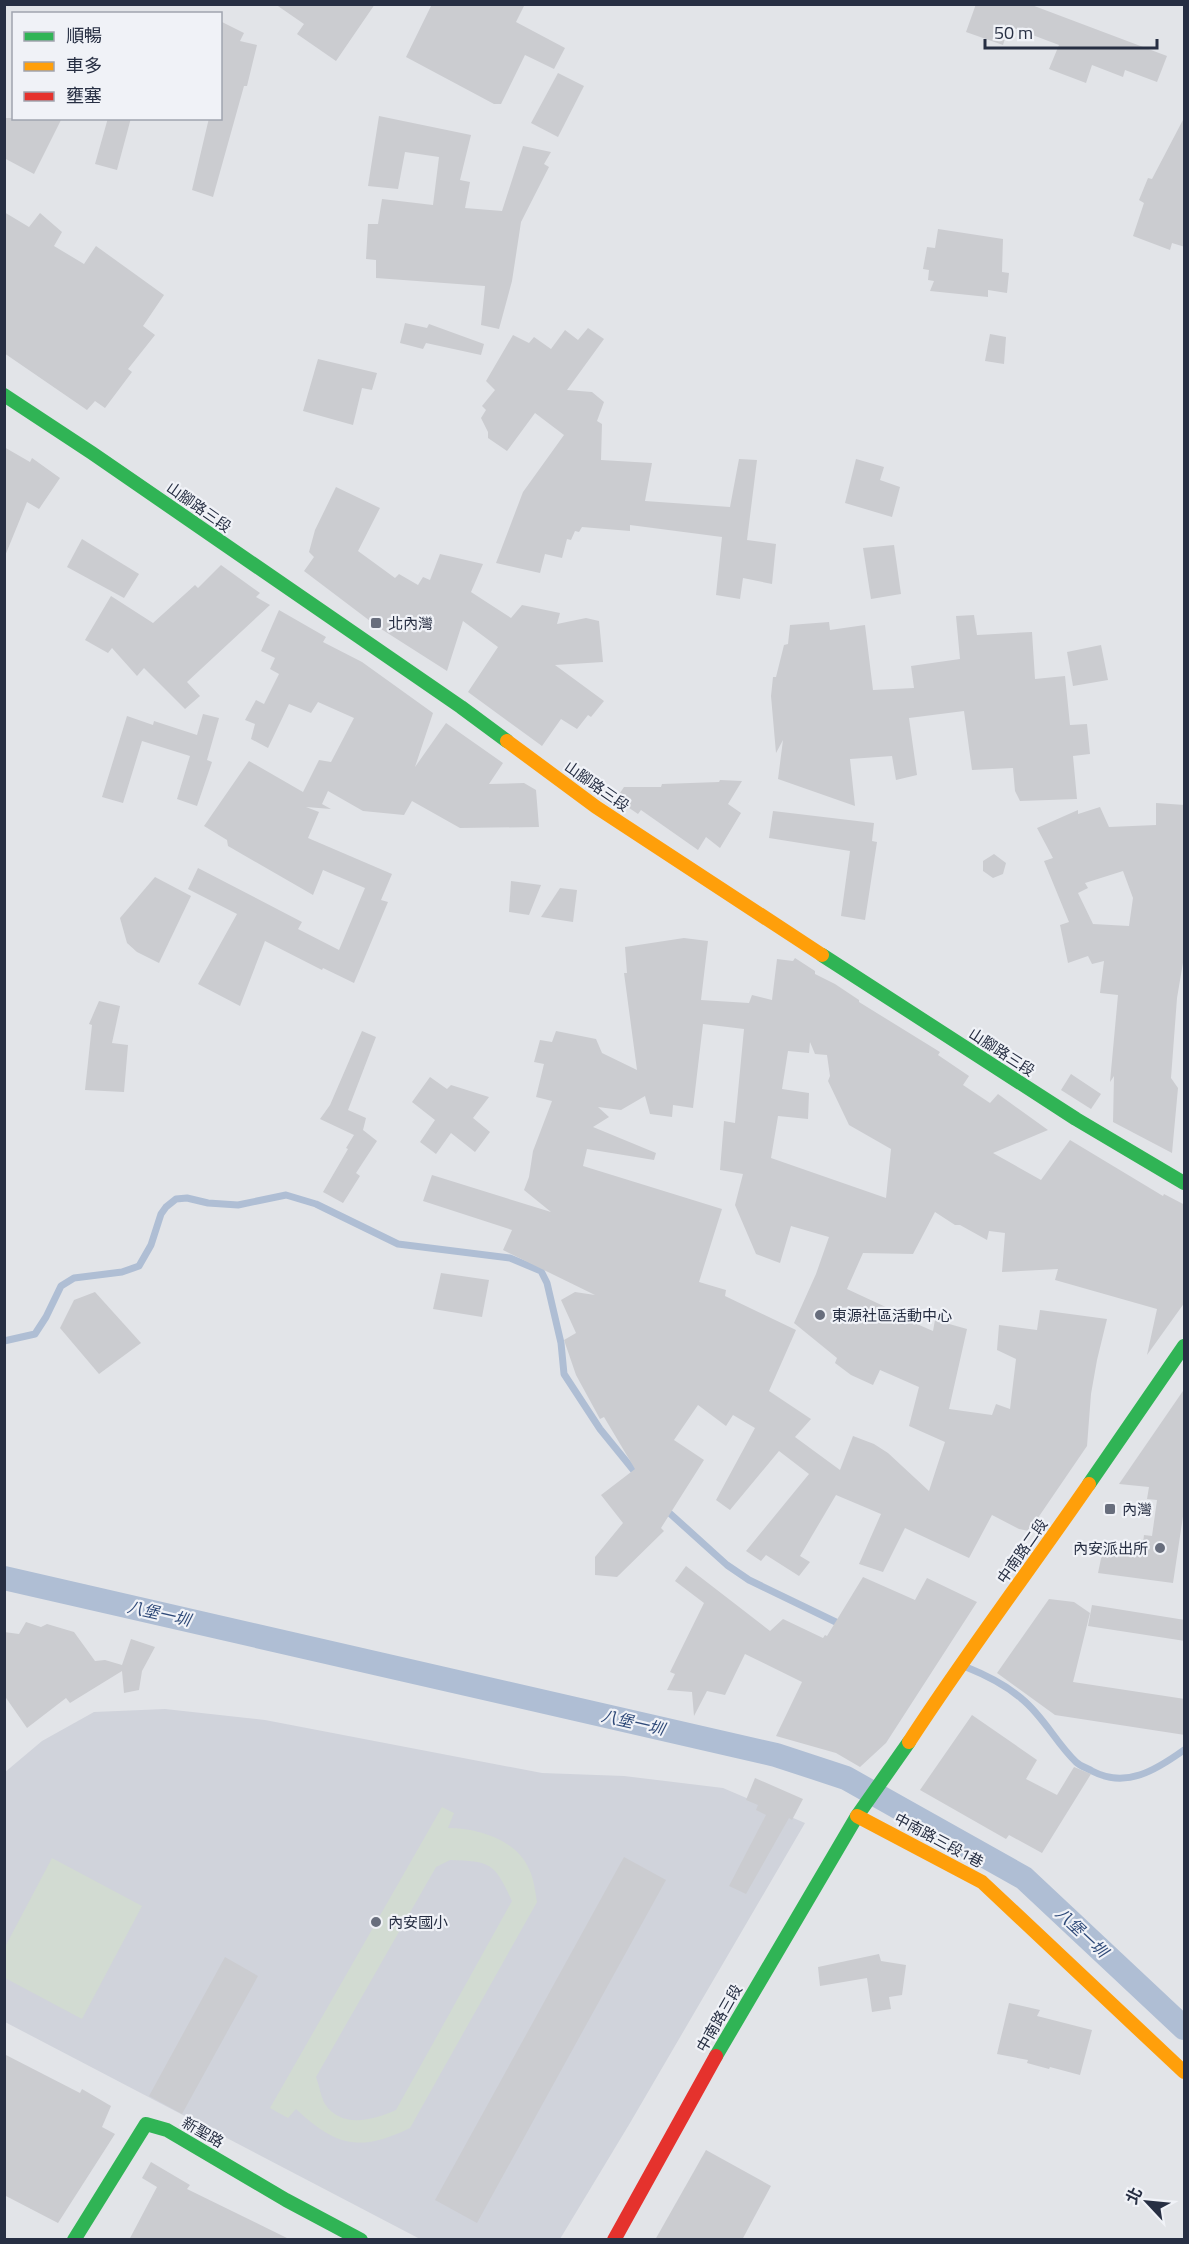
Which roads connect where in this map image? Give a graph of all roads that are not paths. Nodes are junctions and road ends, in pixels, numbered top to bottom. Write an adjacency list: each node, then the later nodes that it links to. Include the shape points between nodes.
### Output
1 (4, 395): 2 (main road, 山腳路三段, via 461,707 596,807 894,1003)
2 (1185, 1183)
3 (1185, 1346): 4 (main road, 中南路二段)
4 (857, 1816): 5 (main road, 中南路三段1巷, via 982,1882); 8 (main road, 中南路三段, via 717,2054)
5 (1185, 2072)
6 (74, 2240): 7 (main road, 新聖路, via 146,2124 167,2130)
7 (361, 2240)
8 (614, 2240)

